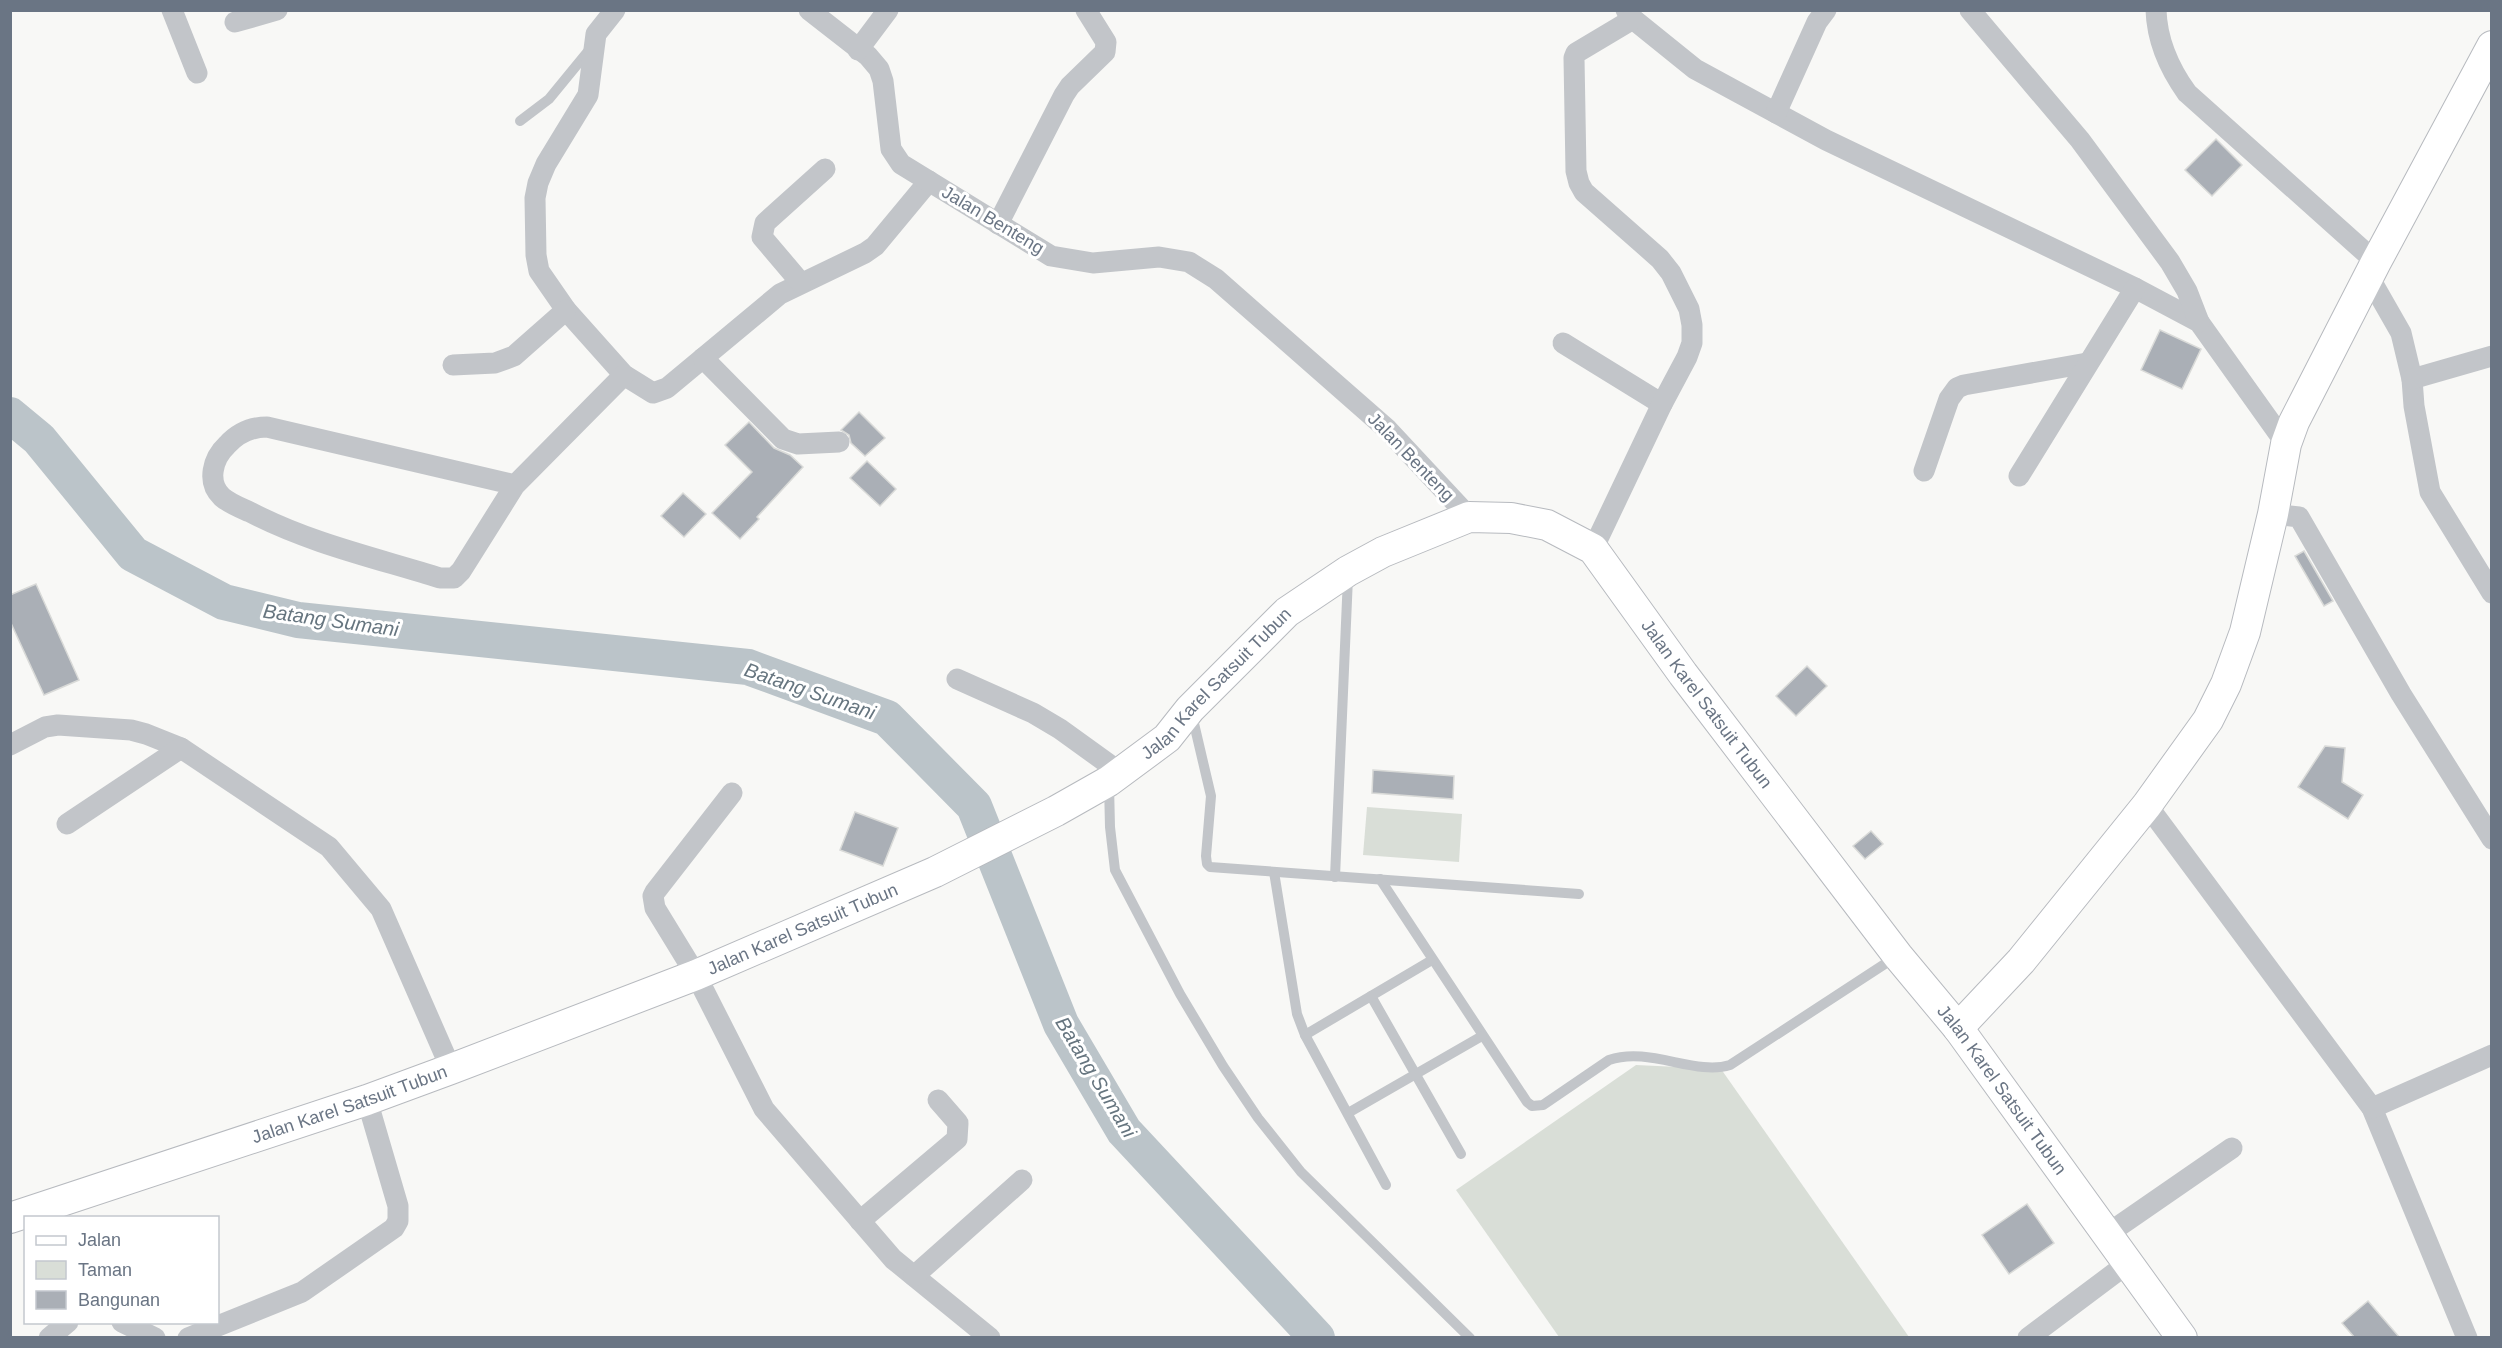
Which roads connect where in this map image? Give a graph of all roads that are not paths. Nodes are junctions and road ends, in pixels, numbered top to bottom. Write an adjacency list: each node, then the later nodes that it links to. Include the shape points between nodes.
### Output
1 (172, 10): 15 (street)
2 (277, 10): 11 (street)
3 (615, 10): 12 (street, via 603,23)
4 (809, 10): 14 (street, Jalan Benteng)
5 (888, 10): 14 (street)
6 (1826, 10): 16 (street)
7 (1970, 10): 25 (street, via 2080,140 2170,262)
8 (2156, 10): 21 (street, via 2156,28 2164,54 2187,93)
9 (1097, 14): 20 (street, via 1106,42 1105,52 1064,95)
10 (1630, 15): 16 (street, via 1695,69); 33 (street, via 1574,58 1576,171 1584,192 1660,259 1689,309 1692,343)
11 (236, 22)
12 (593, 44): 17 (lane, via 570,77); 24 (street, via 588,95 546,164 535,198 539,271)
13 (2492, 46): 21 (street)
14 (858, 50): 19 (street, Jalan Benteng, via 879,69 883,81 891,149 901,164)
15 (197, 73)
16 (1776, 113): 23 (street)
17 (520, 121)
18 (825, 169): 22 (street, via 762,230 762,237)
19 (929, 181): 20 (street, Jalan Benteng); 22 (street, via 875,246)
20 (998, 224): 40 (street, Jalan Benteng, via 1051,255 1093,263 1160,258 1189,262 1216,279 1387,429)
21 (2372, 270): 32 (street, via 2401,333); 35 (street)
22 (801, 283): 28 (street, via 780,294)
23 (2135, 288): 25 (street); 29 (street)
24 (566, 310): 30 (street, via 506,361); 31 (street)
25 (2199, 322): 35 (street)
26 (1563, 343): 33 (street)
27 (2492, 356): 32 (street)
28 (703, 358): 31 (street, via 660,392 646,391); 34 (street, via 783,440 798,444)
29 (2087, 363): 36 (street, via 1957,388 1949,399); 37 (street)
30 (453, 365)
31 (624, 375): 38 (street)
32 (2412, 379): 43 (street, via 2430,492)
33 (1662, 404): 41 (street)
34 (840, 442)
35 (2286, 444): 39 (street)
36 (1924, 471)
37 (2019, 476)
38 (515, 486): 38 (street, via 267,427 248,430 229,443 217,458 213,473 213,482 223,498 274,524 446,579 461,571)
39 (2273, 514): 50 (street, via 2245,633 2226,684 2208,720); 52 (street, via 2299,517)
40 (1468, 517): 41 (street, Jalan Karel Satsuit Tubun, via 1511,518 1547,525); 42 (street, Jalan Karel Satsuit Tubun)
41 (1593, 549): 57 (street, Jalan Karel Satsuit Tubun)
42 (1348, 571): 45 (street, Jalan Karel Satsuit Tubun, via 1287,612); 54 (lane)
43 (2492, 593)
44 (957, 679): 48 (street, via 1033,712 1060,729)
45 (1190, 709): 48 (street, Jalan Karel Satsuit Tubun, via 1167,738); 53 (lane, via 1211,796 1208,864 1215,868)
46 (10, 745): 47 (street, via 45,727 58,725 131,730)
47 (180, 748): 51 (street); 65 (street, via 329,847 367,890 388,922)
48 (1115, 777): 59 (street, Jalan Karel Satsuit Tubun, via 934,872); 86 (lane, via 1110,826 1115,870 1174,984 1223,1066 1301,1172)
49 (732, 793): 59 (street, via 653,896 655,908)
50 (2147, 805): 61 (street, via 2021,961); 69 (street)
51 (67, 824)
52 (2492, 839)
53 (1274, 872): 54 (lane); 62 (lane, via 1294,1004)
54 (1335, 876): 55 (lane)
55 (1380, 879): 56 (lane); 58 (lane)
56 (1579, 894)
57 (1898, 956): 61 (street, Jalan Karel Satsuit Tubun); 63 (lane, via 1730,1065 1717,1068 1649,1057 1612,1058 1539,1106 1527,1102)
58 (1432, 960): 60 (lane); 63 (lane)
59 (696, 975): 65 (street, Jalan Karel Satsuit Tubun); 76 (street, via 759,1103)
60 (1371, 996): 62 (lane); 66 (lane)
61 (1958, 1028): 77 (street, Jalan Karel Satsuit Tubun)
62 (1305, 1035): 70 (lane)
63 (1482, 1036): 66 (lane)
64 (2492, 1055): 69 (street)
65 (452, 1069): 67 (street, Jalan Karel Satsuit Tubun)
66 (1415, 1074): 70 (lane); 72 (lane)
67 (367, 1100): 75 (street, Jalan Karel Satsuit Tubun); 84 (street, via 398,1206 394,1228 302,1292)
68 (938, 1100): 76 (street, via 958,1123 957,1139)
69 (2372, 1108): 89 (street)
70 (1348, 1113): 74 (lane)
71 (2232, 1148): 77 (street)
72 (1461, 1154)
73 (1022, 1180): 79 (street)
74 (1386, 1185)
75 (10, 1218)
76 (860, 1221): 79 (street, via 893,1259)
77 (2106, 1234): 78 (street, Jalan Karel Satsuit Tubun)
78 (2127, 1263): 87 (street); 88 (street, Jalan Karel Satsuit Tubun)
79 (914, 1276): 85 (street)
80 (67, 1324): 82 (street)
81 (124, 1324): 83 (street)
82 (49, 1338)
83 (155, 1338)
84 (188, 1338)
85 (990, 1338)
86 (1470, 1338)
87 (2028, 1338)
88 (2182, 1338)
89 (2467, 1338)

